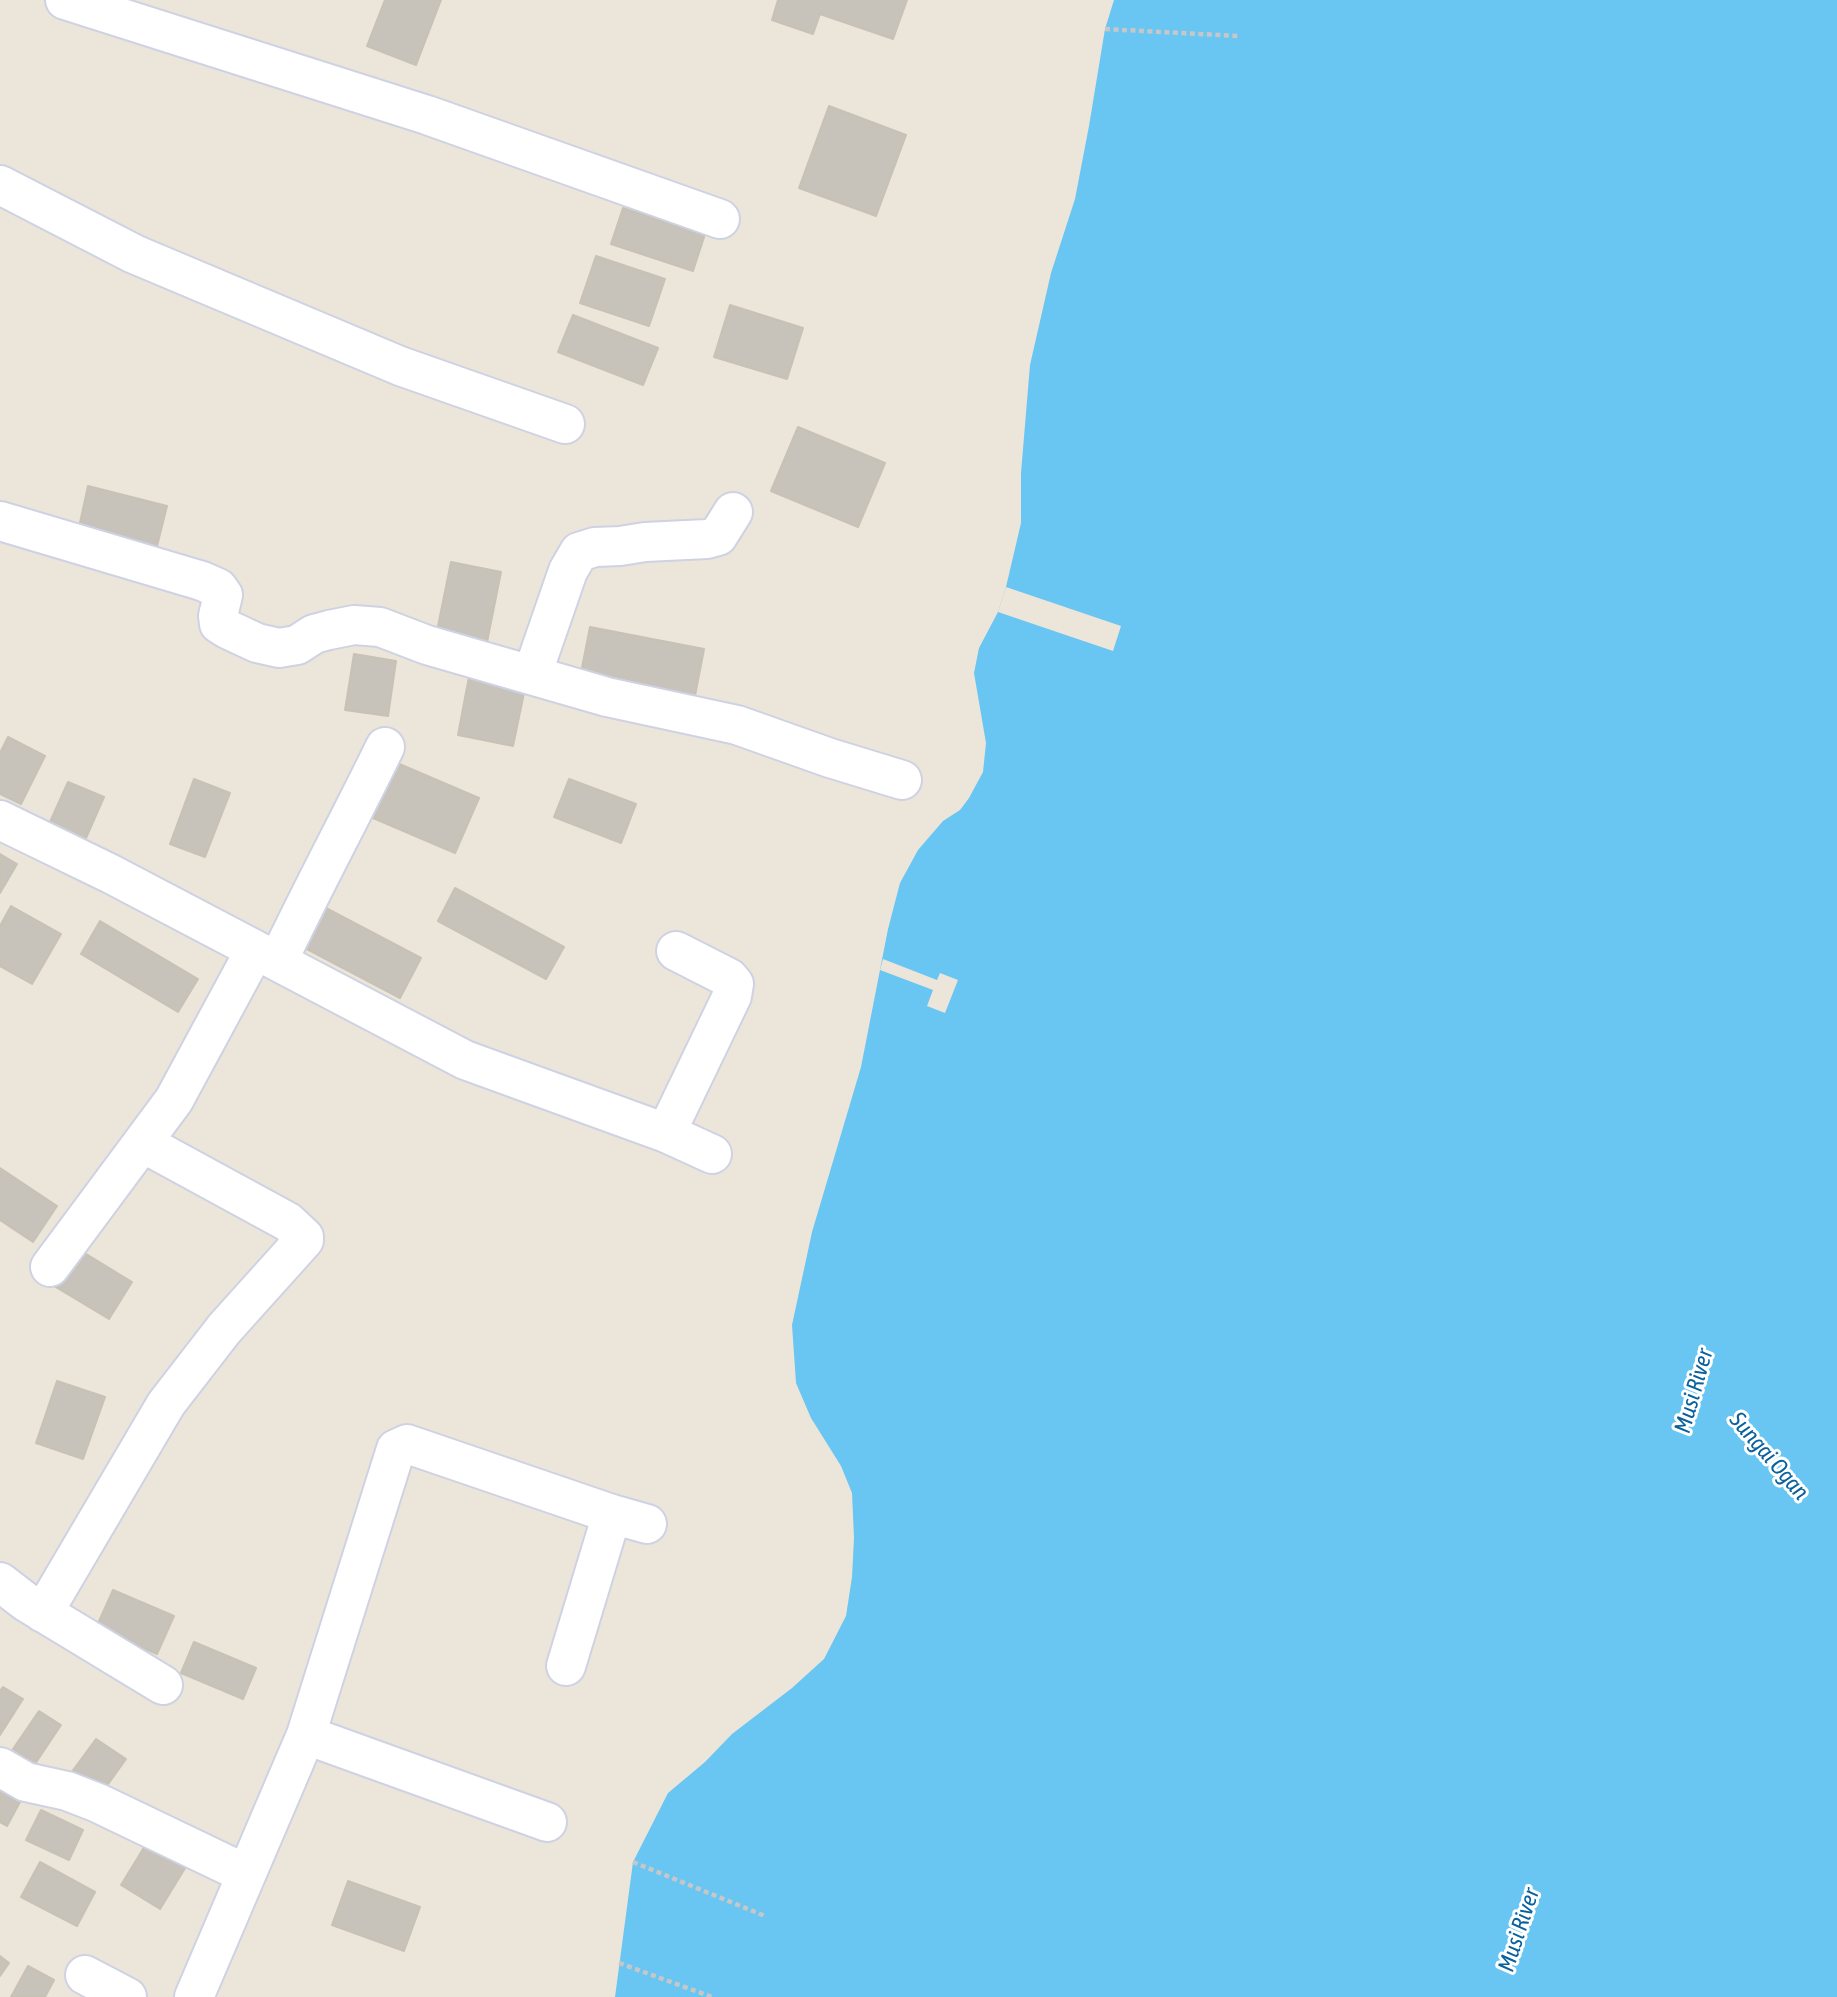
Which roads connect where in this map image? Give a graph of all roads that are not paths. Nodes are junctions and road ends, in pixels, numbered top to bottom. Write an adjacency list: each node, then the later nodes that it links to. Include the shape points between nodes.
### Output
1 (65, 0): 3 (street, via 426,115)
2 (0, 185): 4 (street, via 134,254 400,366)
3 (720, 219)
4 (565, 424)
5 (733, 512): 7 (street, via 718,536 707,539 579,552)
6 (0, 521): 7 (street, via 218,588 223,595 219,624 257,643 279,648 329,630 354,625 380,627)
7 (532, 675): 9 (street, via 737,725)
8 (385, 747): 12 (street, via 321,872)
9 (902, 780)
10 (0, 820): 12 (street)
11 (676, 951): 13 (street, via 734,984)
12 (266, 956): 13 (street, via 465,1060); 14 (street)
13 (666, 1133): 15 (street)
14 (143, 1143): 16 (street); 17 (street, via 296,1230 303,1244 224,1329)
15 (712, 1154)
16 (50, 1267)
17 (23, 1599): 19 (street)
18 (566, 1666): 20 (street, via 629,1519 407,1444 396,1449)
19 (163, 1685)
20 (306, 1735): 22 (street); 23 (street)
21 (0, 1768): 23 (street, via 26,1782 98,1803)
22 (547, 1822)
23 (246, 1874): 26 (street)
24 (85, 1975): 25 (street)
25 (127, 1997)
26 (194, 1997)

